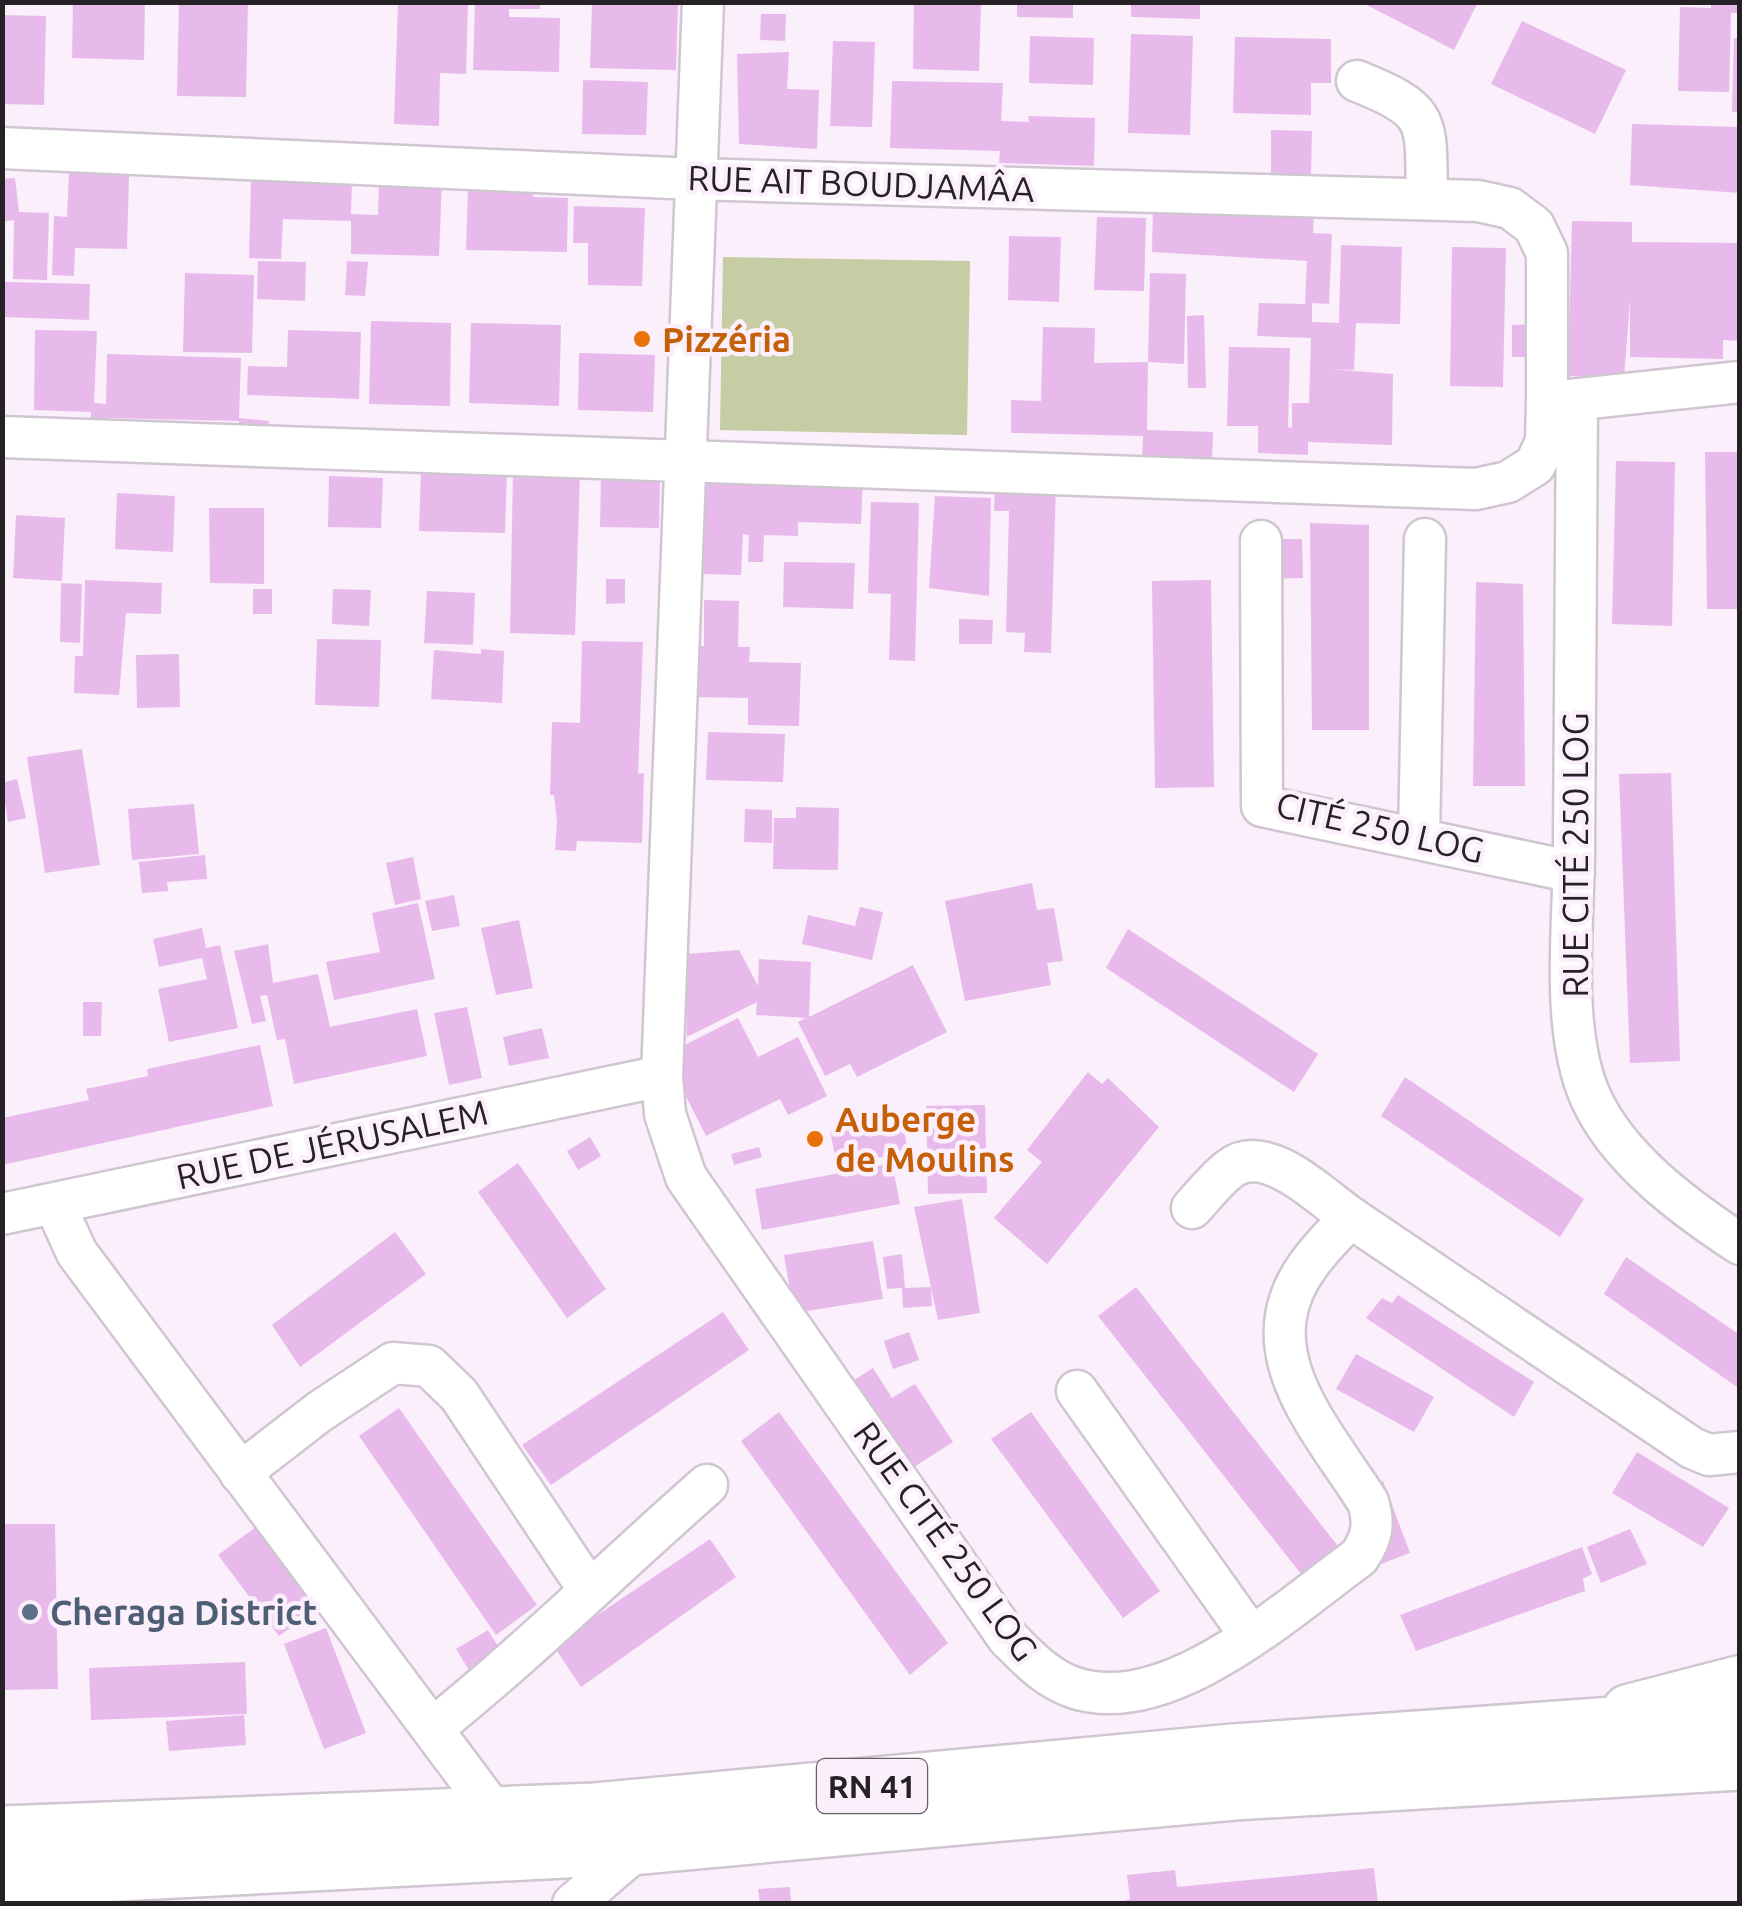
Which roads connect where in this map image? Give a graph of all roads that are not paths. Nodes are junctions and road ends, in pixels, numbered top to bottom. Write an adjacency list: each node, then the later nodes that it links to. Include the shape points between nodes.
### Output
1 (703, 2): 4 (street, RUE CITÉ 250 LOG)
2 (1357, 81): 5 (street, via 1404,100 1420,118)
3 (2, 148): 4 (street, RUE AIT BOUDJAMÂA)
4 (695, 179): 5 (street, RUE AIT BOUDJAMÂA); 9 (street, RUE CITÉ 250 LOG)
5 (1427, 199): 7 (street, RUE AIT BOUDJAMÂA, via 1510,208 1534,226 1547,253)
6 (1740, 382): 7 (street)
7 (1562, 401): 9 (street, via 1534,465 1508,482 1476,488); 13 (street, RUE CITÉ 250 LOG)
8 (2, 437): 9 (street)
9 (688, 458): 14 (street, RUE CITÉ 250 LOG)
10 (1425, 539): 12 (street)
11 (1261, 541): 12 (street, CITÉ 250 LOG, via 1262,806)
12 (1419, 837): 13 (street, CITÉ 250 LOG)
13 (1574, 872): 19 (street, RUE CITÉ 250 LOG, via 1574,1019 1579,1067 1592,1100 1646,1168)
14 (662, 1076): 15 (street, RUE DE JÉRUSALEM); 25 (street, RUE CITÉ 250 LOG, via 665,1114 686,1177 1008,1638 1041,1670 1075,1688 1121,1694 1165,1686)
15 (55, 1205): 17 (street, RUE DE JÉRUSALEM); 22 (street, via 76,1254)
16 (1192, 1208): 18 (street, via 1229,1169 1254,1160)
17 (2, 1214)
18 (1350, 1217): 21 (street, via 1692,1448 1708,1455); 25 (street, RUE CITÉ 250 LOG, via 1307,1266 1286,1316 1284,1343 1287,1370 1368,1502 1374,1520 1370,1540 1360,1558)
19 (1740, 1244)
20 (1076, 1391): 25 (street)
21 (1740, 1452)
22 (240, 1473): 24 (street, via 393,1363 429,1366 459,1395); 28 (street)
23 (707, 1484): 24 (street)
24 (589, 1590): 28 (street, via 520,1659)
25 (1250, 1634)
26 (1740, 1681): 29 (main road)
27 (1740, 1716): 29 (highway, RN 41)
28 (432, 1728): 31 (street)
29 (1572, 1730): 31 (highway, RN 41, via 1233,1752)
30 (1740, 1762): 33 (highway, RN 41, via 1234,1792)
31 (497, 1816): 32 (highway, RN 41)
32 (2, 1834)
33 (640, 1846): 34 (highway, RN 41); 35 (street)
34 (2, 1879)
35 (581, 1901)

